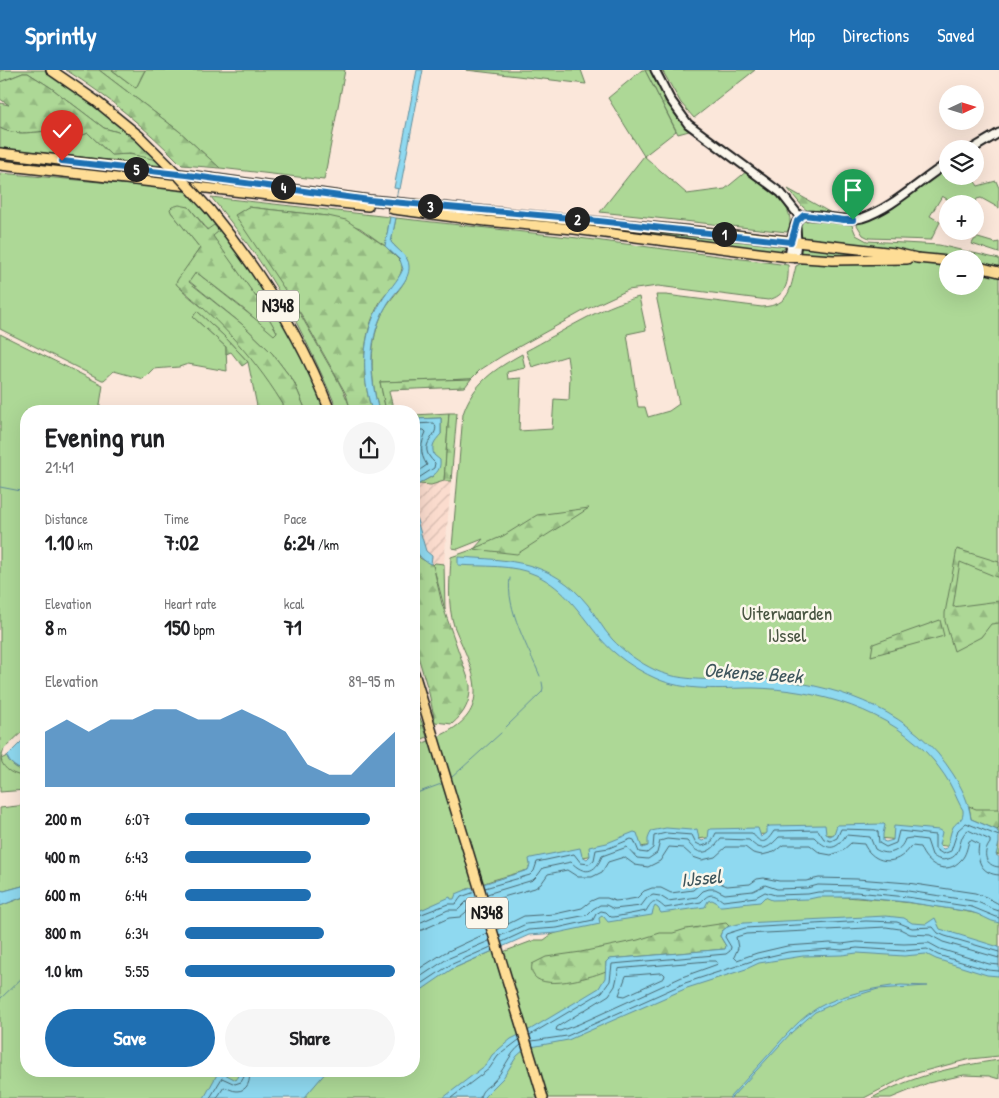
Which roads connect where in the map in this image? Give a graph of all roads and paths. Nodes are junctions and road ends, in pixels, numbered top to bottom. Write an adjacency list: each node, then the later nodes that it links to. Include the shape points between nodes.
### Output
1 (51, 70): 16 (main road, N348, bridge, via 139,136 210,210 278,305)
2 (655, 70): 9 (street, via 688,124 781,193)
3 (999, 133): 4 (street)
4 (984, 142)
5 (0, 153): 8 (main road, via 187,175)
6 (0, 165): 8 (main road)
7 (939, 169): 9 (street, via 881,210 853,220)
8 (396, 206): 10 (main road, via 571,218); 11 (main road)
9 (800, 217): 10 (street)
10 (794, 242): 11 (street); 12 (main road)
11 (792, 258): 12 (main road)
12 (917, 258): 13 (main road)
13 (939, 260)
14 (984, 268): 15 (main road)
15 (999, 272)
16 (327, 405)
17 (420, 692): 18 (main road, N348)
18 (543, 1098)

